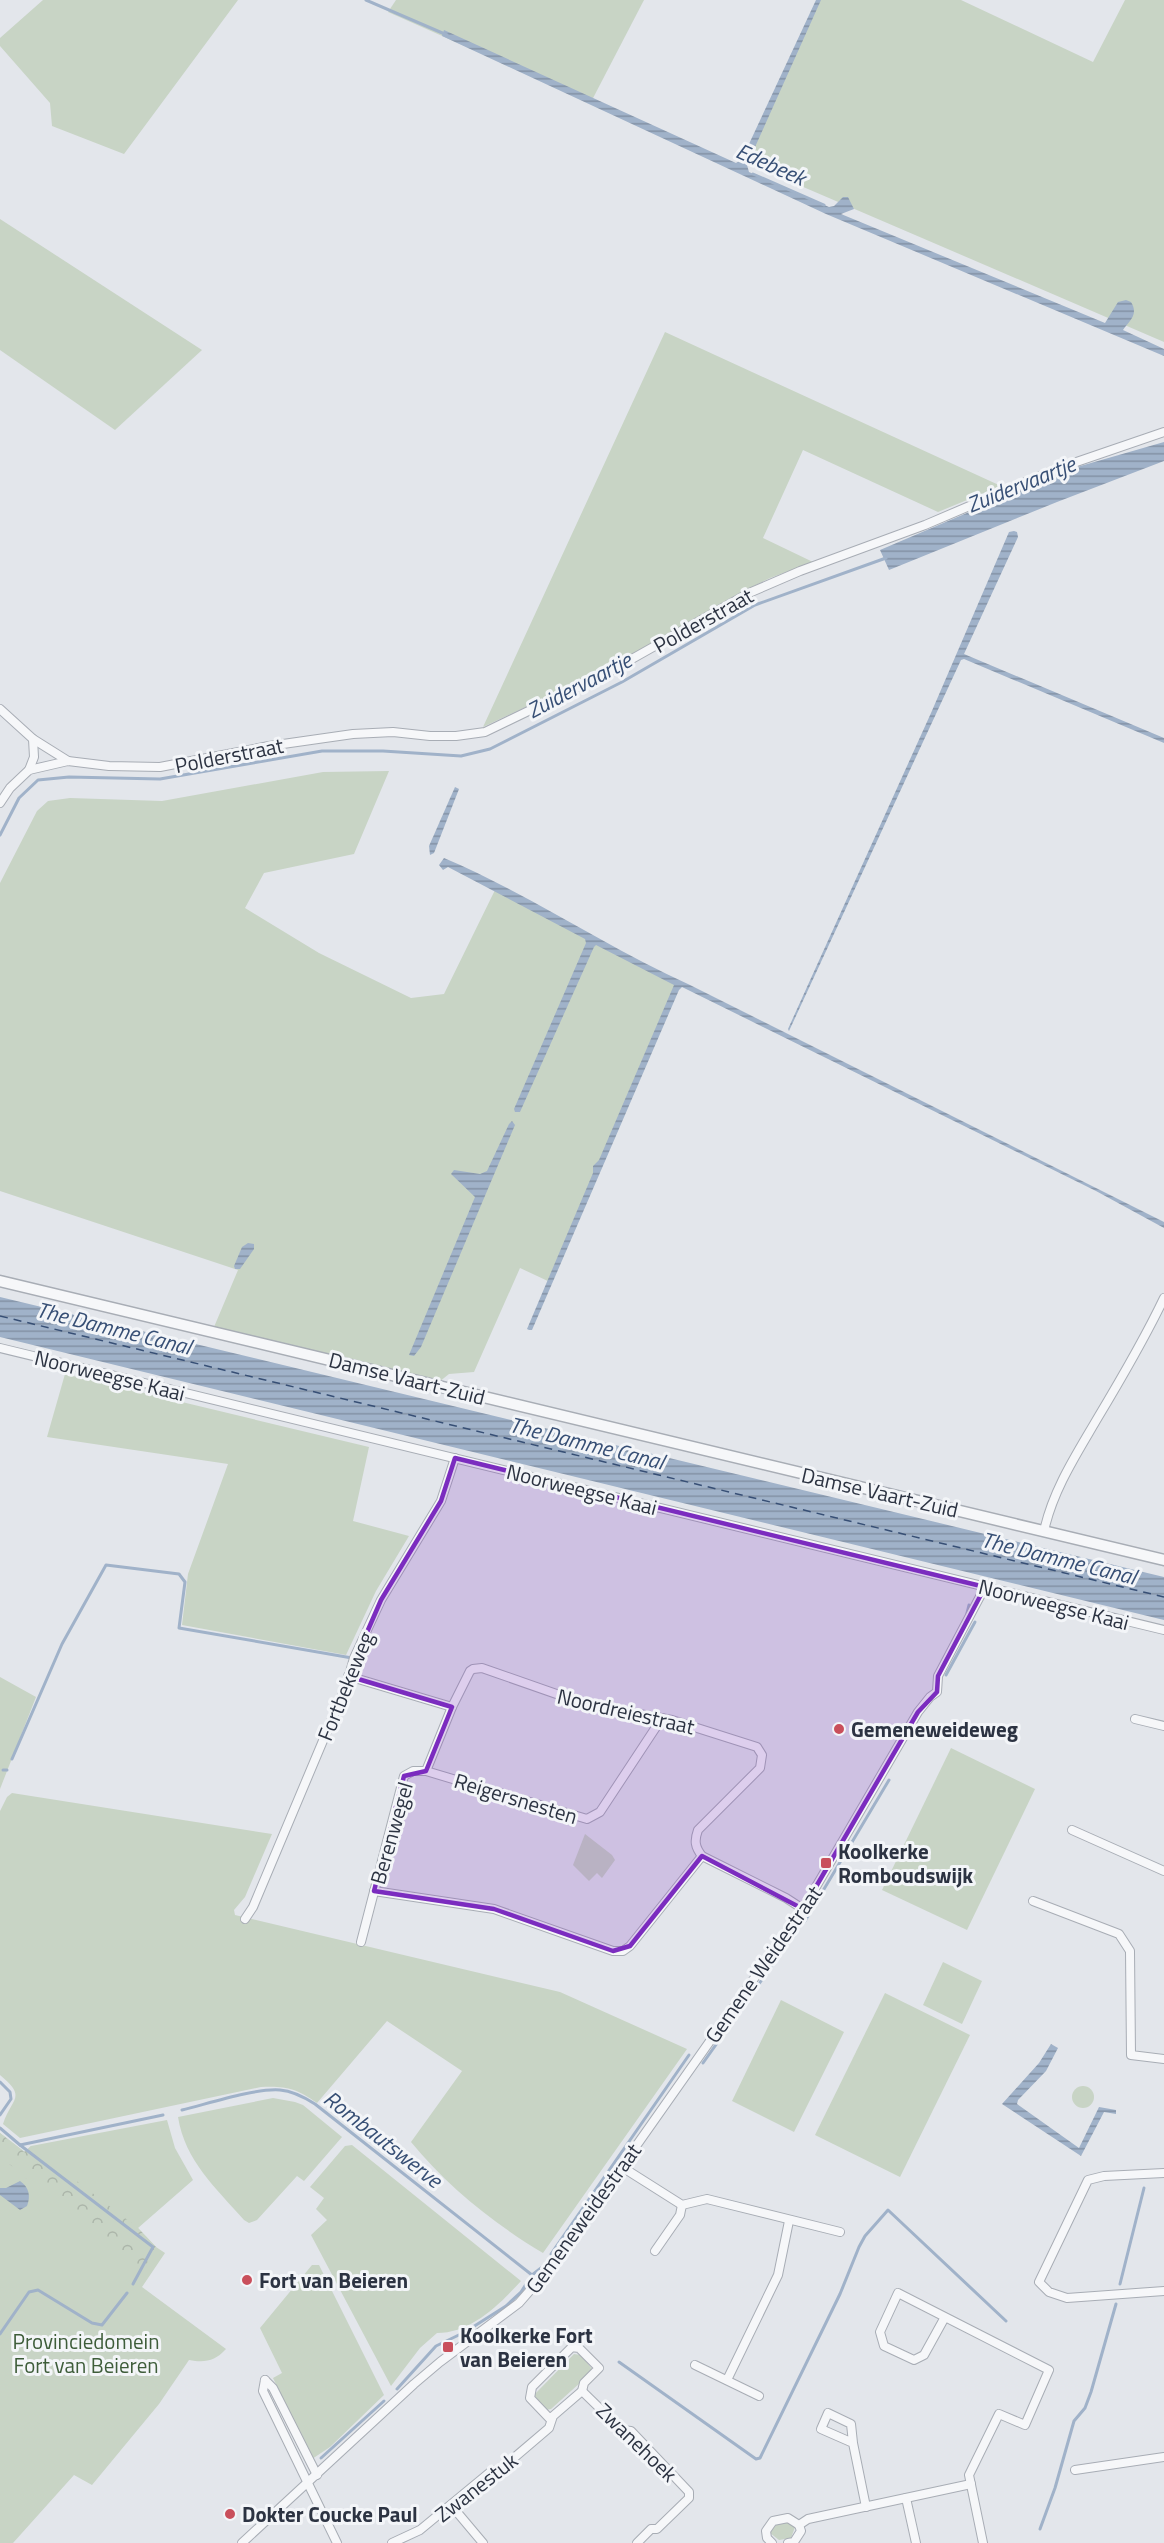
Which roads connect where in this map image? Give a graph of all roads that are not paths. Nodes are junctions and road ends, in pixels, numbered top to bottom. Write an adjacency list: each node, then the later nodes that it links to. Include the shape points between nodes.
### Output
1 (1164, 432): 4 (street, Polderstraat, via 1056,469 749,593 607,673 485,732 326,737 160,767)
2 (0, 709): 3 (street)
3 (33, 739): 4 (street); 5 (street, via 34,757)
4 (68, 761): 5 (street, Polderstraat)
5 (29, 770): 6 (street)
6 (0, 803)
7 (0, 1281): 11 (street, Damse Vaart-Zuid)
8 (1164, 1298): 11 (street, via 1058,1489)
9 (0, 1348): 10 (street, Noorweegse Kaai)
10 (455, 1458): 13 (street, Noorweegse Kaai); 15 (street, Fortbekeweg, via 441,1501 381,1600)
11 (1044, 1531): 12 (street, Damse Vaart-Zuid)
12 (1164, 1560)
13 (985, 1587): 14 (street, Noorweegse Kaai); 26 (street, Gemene Weidestraat, via 938,1676 937,1692 918,1712)
14 (1164, 1630)
15 (348, 1676): 16 (street); 27 (street, Fortbekeweg)
16 (452, 1707): 17 (street, Noordreiestraat, via 470,1671 482,1668 585,1704); 20 (street, Berenwegel)
17 (662, 1718): 20 (street, Reigersnesten, via 600,1812 587,1819); 22 (street, Noordreiestraat, via 757,1747 762,1755 760,1768 698,1830 696,1848)
18 (1135, 1719): 19 (street)
19 (1164, 1726)
20 (426, 1771): 24 (street, Berenwegel, via 413,1770 404,1776)
21 (1072, 1830): 23 (street)
22 (702, 1856): 24 (street, via 623,1951 613,1951 494,1909); 26 (street)
23 (1164, 1871)
24 (374, 1891): 28 (street, Berenwegel)
25 (1033, 1901): 29 (street, via 1119,1934 1130,1951 1131,2055)
26 (803, 1909): 30 (street, Gemene Weidestraat)
27 (245, 1919)
28 (361, 1942)
29 (1164, 2059)
30 (655, 2119): 31 (street, Gemeneweidestraat)
31 (622, 2167): 33 (street); 47 (street, Gemeneweidestraat, via 528,2294 440,2362)
32 (1164, 2173): 37 (street, via 1088,2180 1039,2282 1049,2292 1067,2298)
33 (682, 2205): 34 (street, via 708,2199); 36 (street, via 680,2215)
34 (789, 2221): 35 (street); 40 (street, via 778,2274)
35 (840, 2232)
36 (655, 2251)
37 (1164, 2291)
38 (945, 2317): 38 (street, via 898,2293 880,2332 885,2346 914,2360 924,2355); 49 (street, via 1049,2370 1025,2425 999,2414 969,2475)
39 (695, 2364): 40 (street)
40 (727, 2379): 42 (street)
41 (582, 2391): 43 (street, Zwanestuk); 43 (street, Zwanestuk, via 584,2383 599,2368 579,2348 572,2347 532,2387 530,2398); 58 (street, Zwanehoek, via 622,2430 631,2431 689,2492 689,2498)
42 (759, 2396)
43 (551, 2420): 51 (street, Zwanestuk, via 549,2427 502,2468 489,2473)
44 (853, 2443): 52 (street)
45 (1164, 2457): 46 (street)
46 (1075, 2470)
47 (317, 2475): 48 (street); 48 (street, via 273,2388 265,2380 263,2391)
48 (308, 2483): 54 (street); 55 (street)
49 (971, 2484): 50 (street); 62 (street)
50 (906, 2498): 52 (street); 61 (street)
51 (451, 2505): 56 (street, Zwanestuk, via 420,2530); 57 (street)
52 (866, 2507): 53 (street, via 807,2518)
53 (799, 2525): 59 (street, via 788,2518 773,2521 766,2531); 60 (street, via 801,2531 794,2542)
54 (242, 2543)
55 (337, 2543)
56 (392, 2543)
57 (483, 2543)
58 (637, 2543)
59 (773, 2543)
60 (788, 2543)
61 (916, 2543)
62 (983, 2543)

